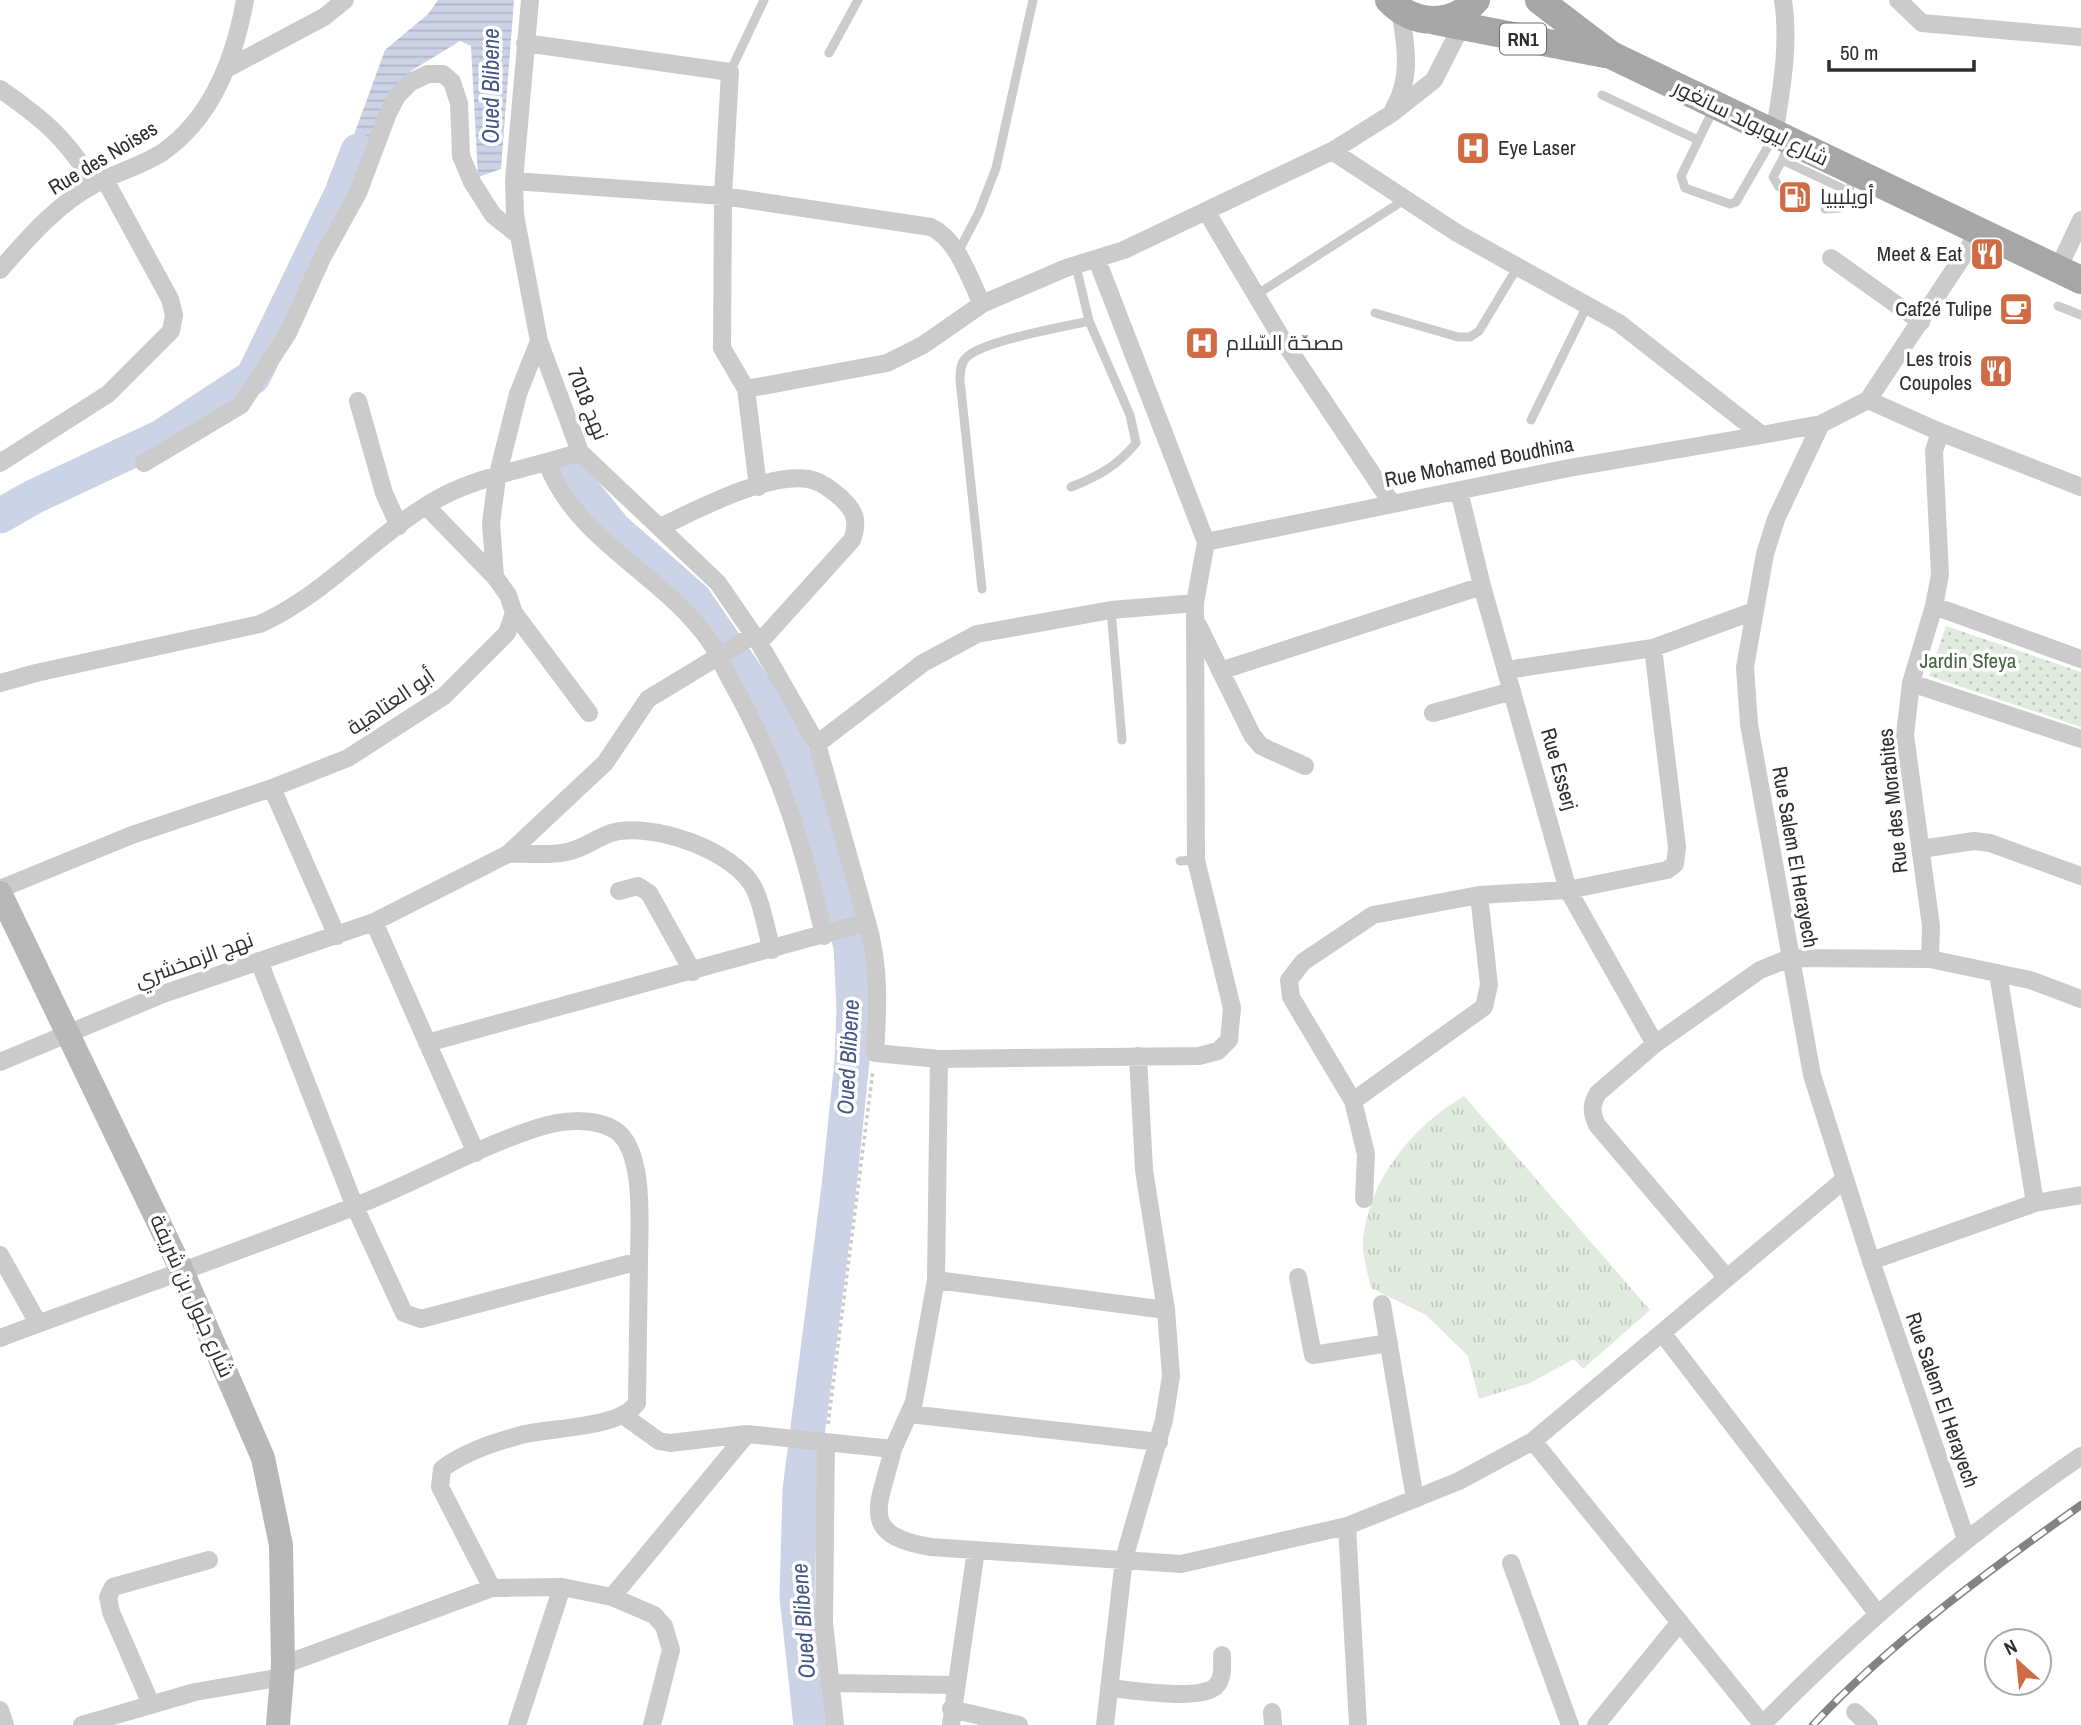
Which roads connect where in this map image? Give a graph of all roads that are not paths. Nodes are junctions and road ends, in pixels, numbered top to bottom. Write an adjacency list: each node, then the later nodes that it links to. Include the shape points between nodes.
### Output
1 (245, 0): 16 (street, Rue des Noises)
2 (345, 0): 16 (street, via 324,17)
3 (530, 0): 13 (street, نهج 7018)
4 (764, 0): 17 (lane)
5 (858, 0): 14 (lane)
6 (1033, 0): 36 (lane, via 996,168)
7 (1539, 0): 15 (main road, شارع ليوبولد سانغور / RN1)
8 (1783, 0): 23 (street)
9 (1898, 0): 12 (street, via 1922,23)
10 (1392, 4): 11 (main road, RN1, via 1420,19); 21 (street, via 1406,66 1404,92)
11 (1461, 13): 15 (main road, شارع ليوبولد سانغور / RN1); 21 (street, via 1434,80)
12 (2081, 37)
13 (526, 43): 17 (street); 25 (street, نهج 7018)
14 (829, 53)
15 (1611, 55): 20 (main road, شارع ليوبولد سانغور / RN1)
16 (228, 68): 26 (street, Rue des Noises, via 200,116 180,137 141,164)
17 (730, 72): 29 (street)
18 (0, 89): 26 (street, via 50,125)
19 (1602, 95): 22 (lane)
20 (1714, 106): 22 (lane); 23 (main road, شارع ليوبولد سانغور / RN1)
21 (1391, 114): 24 (street)
22 (1698, 141): 23 (lane, via 1681,183 1730,204)
23 (1782, 146): 27 (main road, شارع ليوبولد سانغور / RN1); 28 (lane, via 1773,177)
24 (1332, 151): 30 (street); 32 (street)
25 (514, 181): 29 (street); 35 (street, نهج 7018)
26 (100, 182): 41 (street, Rue des Noises, via 50,217); 60 (street, via 170,299 174,323 166,338 108,394)
27 (1853, 182): 31 (lane, via 1839,208); 34 (main road, شارع ليوبولد سانغور / RN1)
28 (1779, 187)
29 (723, 196): 36 (street, via 931,227 944,233); 52 (street, via 722,348)
30 (1404, 200): 40 (street); 43 (lane)
31 (1825, 209)
32 (1206, 211): 38 (street); 43 (street)
33 (2081, 220): 42 (street)
34 (1979, 232): 42 (main road, شارع ليوبولد سانغور / RN1); 50 (street)
35 (517, 234): 51 (street, نهج 7018); 61 (street, via 493,215 472,182 461,156 459,103 452,82 443,75 428,74 411,82 388,113 358,193 288,332 241,405)
36 (957, 254): 44 (street)
37 (1831, 258): 50 (street)
38 (1097, 260): 39 (street); 72 (street)
39 (1076, 266): 44 (street); 49 (lane)
40 (1517, 268): 45 (street); 47 (lane, via 1479,331 1470,337)
41 (0, 270)
42 (2069, 275)
43 (1256, 295): 68 (street)
44 (982, 304): 52 (street, via 923,345 887,363)
45 (1588, 304): 55 (lane); 58 (street, via 1651,345)
46 (2058, 306): 48 (lane)
47 (1375, 313)
48 (2081, 314)
49 (1089, 321): 65 (lane, via 1130,415 1136,443 1100,476); 75 (lane, via 982,347 965,358 961,367)
50 (1921, 323): 53 (street)
51 (540, 341): 59 (street, نهج 7018); 63 (street, via 518,394)
52 (746, 389): 64 (street)
53 (1868, 400): 56 (street); 57 (street)
54 (358, 401): 70 (street, via 384,492)
55 (1531, 420)
56 (1821, 424): 58 (street, Rue Mohamed Boudhina); 78 (street, Rue Salem El Herayech, via 1776,519)
57 (1940, 432): 66 (street); 76 (street, Rue des Morabites, via 1934,451 1940,575)
58 (1762, 435): 67 (street, Rue Mohamed Boudhina)
59 (580, 452): 62 (street); 71 (street, نهج 7018)
60 (0, 463)
61 (144, 463)
62 (547, 463): 63 (street); 83 (street, via 554,482 594,533 666,593)
63 (497, 478): 69 (street); 73 (street, via 491,523)
64 (758, 487): 71 (street); 81 (street, via 809,480 830,488 854,510 857,528 852,540)
65 (1071, 487)
66 (2081, 488)
67 (1459, 491): 68 (street, Rue Mohamed Boudhina); 74 (street, Rue Esserj)
68 (1391, 502): 72 (street, Rue Mohamed Boudhina)
69 (426, 506): 70 (street); 73 (street)
70 (400, 526): 87 (street, via 315,593 260,624)
71 (660, 527): 81 (street, نهج 7018, via 718,583)
72 (1206, 542): 79 (street)
73 (495, 577): 80 (street)
74 (1482, 586): 85 (street, Rue Esserj); 86 (street)
75 (982, 589)
76 (1934, 606): 84 (street); 88 (street, Rue des Morabites)
77 (1111, 610): 79 (street); 93 (lane); 94 (street, via 977,634 923,663)
78 (1754, 611): 82 (street); 109 (street, Rue Salem El Herayech, via 1745,667 1746,698)
79 (1195, 612): 86 (street); 118 (street, via 1188,860 1232,1008 1233,1026 1229,1040 1218,1051 1199,1056)
80 (514, 613): 90 (street); 96 (street, أبو العتاهية, via 507,633 444,696 348,758)
81 (753, 639): 83 (street); 94 (street, نهج 7018)
82 (1653, 648): 85 (street); 100 (street, via 1678,857 1667,870)
83 (719, 654): 98 (street, via 648,699 605,763); 106 (street, via 760,733)
84 (2081, 660)
85 (1507, 670): 89 (street, Rue Esserj)
86 (1220, 671): 95 (street, via 1261,746)
87 (0, 683)
88 (1911, 683): 92 (street); 97 (street, Rue des Morabites, via 1905,734)
89 (1512, 691): 91 (street); 100 (street, Rue Esserj)
90 (589, 713)
91 (1433, 713)
92 (2081, 739)
93 (1122, 740)
94 (817, 744): 105 (street, نهج 7018)
95 (1305, 766)
96 (272, 788): 101 (street, أبو العتاهية, via 132,835); 107 (street)
97 (1921, 849): 99 (street, via 1990,843); 110 (street, Rue des Morabites, via 1931,926)
98 (508, 854): 104 (street); 108 (street, via 566,853 625,831 669,835 696,844 725,858 754,887)
99 (2081, 876)
100 (1568, 890): 103 (street); 117 (street, Rue Esserj)
101 (0, 891): 115 (main road, شارع جلول بن شريفة)
102 (620, 891): 112 (street, via 638,886 649,893)
103 (1479, 895): 121 (street, via 1489,985 1484,1007); 121 (street, via 1373,915 1293,971 1289,980 1292,997)
104 (374, 922): 107 (street, نهج الزمخشري); 116 (street)
105 (864, 923): 106 (street); 119 (street, نهج 7018, via 876,954 875,1053)
106 (830, 934): 108 (street)
107 (337, 936): 111 (street, نهج الزمخشري)
108 (772, 950): 112 (street)
109 (1790, 958): 110 (street); 117 (street, via 1760,970); 123 (street, Rue Salem El Herayech, via 1812,1075)
110 (1930, 959): 113 (street)
111 (259, 961): 115 (street, نهج الزمخشري); 127 (street)
112 (693, 972): 116 (street)
113 (1998, 973): 114 (street); 126 (street)
114 (2081, 999)
115 (69, 1033): 120 (street, نهج الزمخشري); 131 (main road, شارع جلول بن شريفة)
116 (427, 1043): 122 (street)
117 (1654, 1044): 133 (street, via 1598,1094 1592,1104 1597,1125)
118 (1138, 1056): 119 (street); 136 (street, via 1144,1170)
119 (939, 1059): 134 (street)
120 (0, 1062)
121 (1353, 1101): 125 (street, via 1366,1154)
122 (476, 1153): 127 (street); 129 (street, via 561,1122 581,1121 615,1131 629,1145 636,1171)
123 (1845, 1179): 130 (street, Rue Salem El Herayech); 133 (street)
124 (2081, 1195): 126 (street)
125 (1364, 1199)
126 (2035, 1203): 130 (street)
127 (355, 1207): 129 (street, via 393,1293 404,1313 413,1318); 131 (street)
128 (0, 1255): 137 (street)
129 (639, 1261): 142 (street, via 637,1403)
130 (1871, 1261): 151 (street, Rue Salem El Herayech)
131 (182, 1271): 137 (street); 162 (main road, شارع جلول بن شريفة, via 249,1423 271,1488 281,1545)
132 (1298, 1277): 140 (street, via 1313,1355)
133 (1727, 1278): 138 (street)
134 (936, 1279): 136 (street); 141 (street)
135 (1382, 1304): 140 (street)
136 (1167, 1310): 146 (street, via 1171,1376)
137 (38, 1323): 139 (street)
138 (1663, 1334): 144 (street); 159 (street)
139 (0, 1338)
140 (1389, 1343): 149 (street)
141 (909, 1414): 146 (street); 147 (street)
142 (624, 1416): 143 (street, via 659,1441 670,1443); 157 (street, via 521,1435 458,1456 442,1469 443,1494)
143 (747, 1434): 145 (street); 158 (street)
144 (1533, 1441): 149 (street); 160 (street)
145 (821, 1442): 147 (street); 163 (street)
146 (1159, 1442): 153 (street)
147 (893, 1449): 152 (street, via 878,1515 880,1526 911,1544)
148 (2081, 1456): 151 (street)
149 (1415, 1499): 150 (street)
150 (1347, 1526): 153 (street, via 1181,1564); 178 (street)
151 (1966, 1539): 159 (street)
152 (976, 1550): 153 (street); 164 (street)
153 (1124, 1559): 165 (street)
154 (209, 1560): 166 (street, via 113,1587 108,1597)
155 (1511, 1563): 179 (street)
156 (562, 1587): 157 (street); 158 (street); 173 (street)
157 (492, 1588): 162 (street)
158 (612, 1597): 174 (street, via 654,1615 670,1638)
159 (1877, 1613): 181 (street)
160 (1680, 1622): 180 (street); 181 (street)
161 (1222, 1656): 165 (street, via 1222,1676 1214,1688 1199,1692)
162 (283, 1671): 166 (street); 172 (main road, شارع جلول بن شريفة)
163 (829, 1683): 164 (street); 175 (street)
164 (955, 1685): 169 (street)
165 (1109, 1688): 177 (street)
166 (151, 1704): 171 (street)
167 (0, 1710): 170 (street)
168 (1855, 1712): 182 (street)
169 (951, 1717): 176 (street)
170 (5, 1725)
171 (82, 1725)
172 (278, 1725)
173 (517, 1725)
174 (652, 1725)
175 (835, 1725)
176 (1019, 1725)
177 (1105, 1725)
178 (1358, 1725)
179 (1570, 1725)
180 (1596, 1725)
181 (1762, 1725)
182 (1870, 1725)

